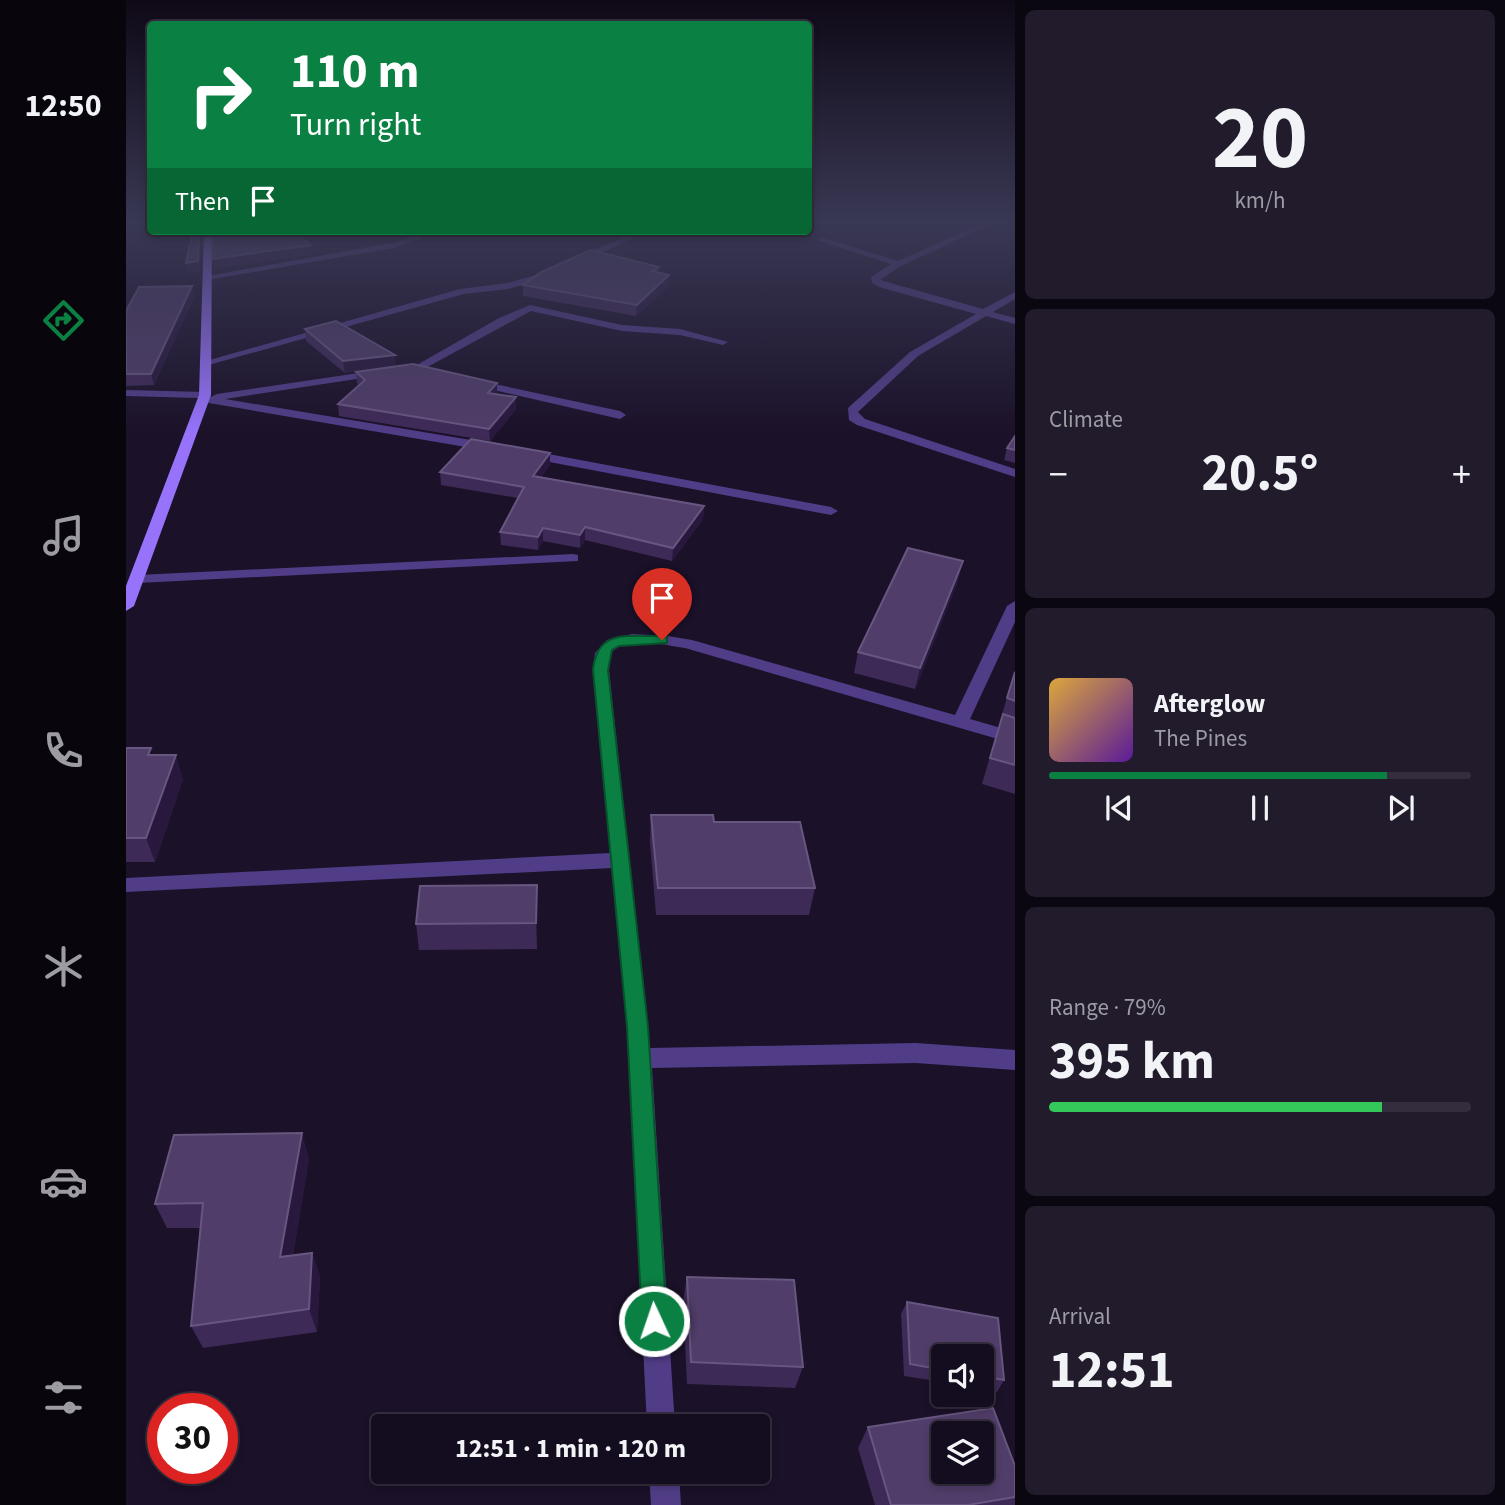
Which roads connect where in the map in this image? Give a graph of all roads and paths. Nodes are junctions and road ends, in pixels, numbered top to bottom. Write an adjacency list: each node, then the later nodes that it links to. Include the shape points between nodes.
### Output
1 (207, 294): 8 (street)
2 (455, 294): 8 (street)
3 (914, 294): 5 (street)
4 (1015, 295): 5 (street)
5 (982, 313): 6 (street); 17 (street, via 914,354 852,411 853,417)
6 (1015, 321)
7 (723, 342): 9 (street, via 680,332 622,328 530,308)
8 (205, 363): 13 (street)
9 (401, 371): 10 (street); 13 (street)
10 (439, 375)
11 (465, 381): 14 (street)
12 (126, 393): 13 (street)
13 (204, 397): 15 (street); 20 (street)
14 (620, 415)
15 (501, 449)
16 (515, 452): 18 (street)
17 (1015, 473)
18 (831, 511)
19 (573, 558): 20 (street)
20 (138, 579): 21 (street)
21 (126, 606)
22 (1015, 606): 23 (street)
23 (960, 722): 24 (street); 25 (street, via 699,646 662,640 616,642 606,647 601,670)
24 (1015, 738)
25 (620, 860): 26 (street); 27 (street)
26 (126, 885)
27 (639, 1058): 28 (street, via 916,1053); 29 (street)
28 (1015, 1060)
29 (660, 1414)
30 (665, 1484): 31 (street)
31 (666, 1505)

